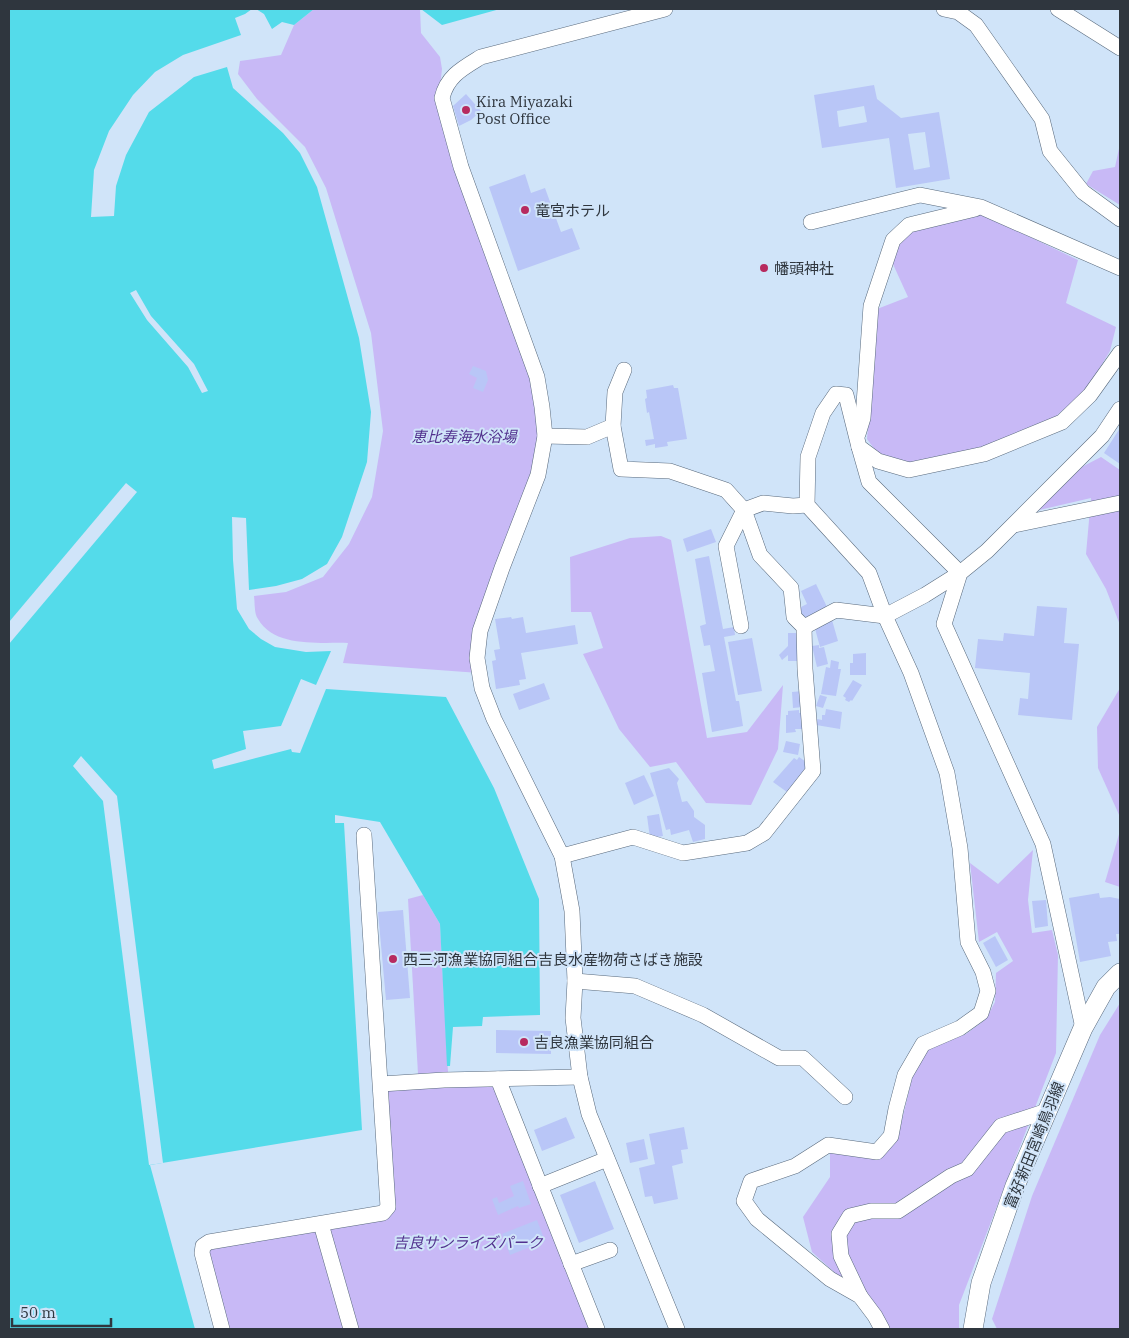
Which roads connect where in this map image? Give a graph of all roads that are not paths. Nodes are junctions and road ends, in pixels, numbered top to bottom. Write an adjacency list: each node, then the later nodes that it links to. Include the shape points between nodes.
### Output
1 (666, 9): 13 (street, via 480,57 458,70 444,88 442,98 461,167 537,377)
2 (944, 9): 6 (street, via 958,12 976,25 1042,119 1050,151 1083,192)
3 (1058, 9): 4 (street)
4 (1120, 48)
5 (981, 207): 7 (street, via 920,194); 8 (street); 14 (street, via 909,225 893,240 871,306)
6 (1120, 219)
7 (811, 222)
8 (1120, 268)
9 (1120, 354): 14 (street, via 1090,396 1062,422 984,454 909,470 878,461)
10 (624, 370): 12 (street, via 615,392)
11 (1120, 409): 18 (street, via 1102,436)
12 (613, 426): 13 (street, via 587,437); 17 (street, via 621,469 670,470 726,490)
13 (545, 436): 24 (street, via 538,475 480,631 477,658 482,688 494,719)
14 (858, 442): 16 (street, via 846,395 836,394 823,413 808,456); 19 (street, via 869,482)
15 (1120, 503): 18 (street)
16 (807, 505): 17 (street, via 762,503); 20 (street, via 869,573)
17 (744, 510): 21 (street, via 726,546); 22 (street, via 760,555 791,588 794,617)
18 (1014, 525): 19 (street)
19 (960, 574): 20 (street); 27 (street, via 944,624 1043,844)
20 (885, 616): 22 (street, via 836,610); 38 (street, via 911,673 948,773 960,848 968,942 983,972 988,991 981,1013 960,1028 923,1044 905,1075 891,1136 877,1152 828,1145 795,1166 751,1181 744,1200 757,1219 830,1279)
21 (741, 626)
22 (804, 627): 24 (street, via 813,771 764,833 747,843 683,853 633,838)
23 (364, 835): 30 (street)
24 (562, 856): 26 (street, via 572,911)
25 (1120, 973): 27 (main road, 富好新田宮崎鳥羽線, via 1106,987)
26 (575, 980): 28 (street, via 573,1018); 31 (street, via 635,986 694,1011 779,1058 803,1058)
27 (1083, 1028): 32 (main road, 富好新田宮崎鳥羽線)
28 (580, 1077): 29 (street); 33 (street, via 589,1114)
29 (498, 1079): 30 (street); 34 (street)
30 (381, 1084): 35 (street, via 388,1206 383,1213)
31 (845, 1097)
32 (1047, 1111): 38 (street, via 1001,1126 967,1169 898,1211 871,1211 850,1216 839,1234 841,1256); 44 (main road, 富好新田宮崎鳥羽線, via 981,1284)
33 (607, 1159): 34 (street); 42 (street)
34 (540, 1186): 37 (street)
35 (321, 1224): 39 (street, via 210,1242 203,1246 202,1253); 40 (street)
36 (610, 1250): 37 (street)
37 (571, 1264): 41 (street)
38 (860, 1296): 43 (street)
39 (222, 1329)
40 (351, 1329)
41 (597, 1329)
42 (677, 1329)
43 (882, 1329)
44 (973, 1329)

